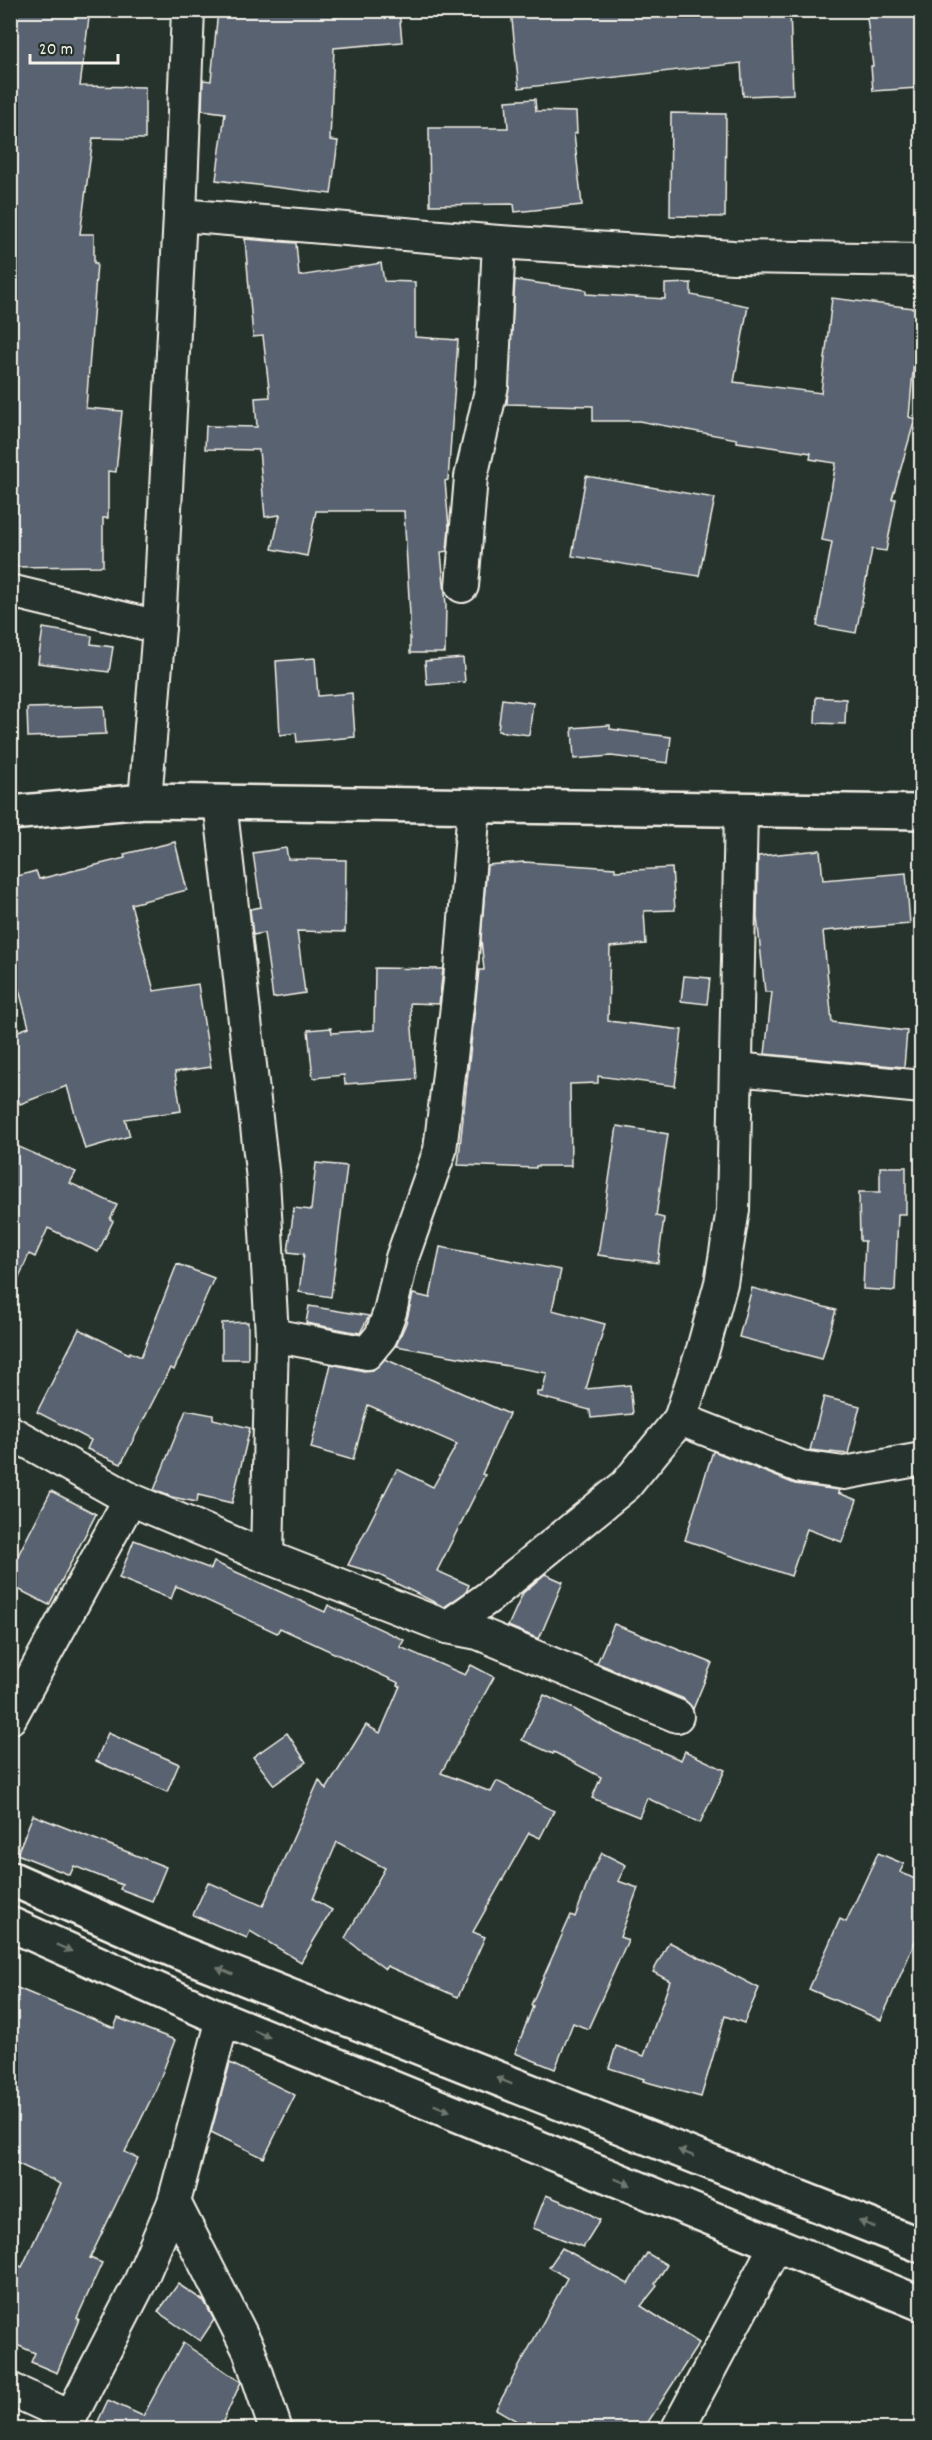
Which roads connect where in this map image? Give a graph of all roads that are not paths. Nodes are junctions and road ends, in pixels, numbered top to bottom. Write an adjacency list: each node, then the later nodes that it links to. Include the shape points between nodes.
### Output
1 (188, 10): 2 (street)
2 (180, 215): 3 (street); 7 (street)
3 (499, 242): 4 (street, via 733,257); 5 (street, via 492,386 471,477)
4 (921, 260)
5 (462, 586)
6 (10, 591): 7 (street)
7 (159, 627): 8 (street)
8 (145, 801): 9 (main road); 13 (main road)
9 (220, 802): 10 (main road); 16 (street, via 263,1179)
10 (474, 807): 11 (main road); 16 (street, via 460,981 440,1150 402,1258 381,1336 367,1353)
11 (741, 809): 12 (main road); 14 (street)
12 (921, 811)
13 (10, 813)
14 (736, 1068): 15 (street); 17 (street, via 733,1210 723,1273)
15 (921, 1087)
16 (272, 1335): 21 (street)
17 (680, 1419): 19 (street, via 801,1467 844,1473); 22 (street, via 626,1485)
18 (10, 1432): 20 (street)
19 (921, 1459)
20 (130, 1499): 21 (street); 26 (street)
21 (267, 1557): 23 (street)
22 (489, 1597): 23 (street); 24 (street)
23 (447, 1627): 24 (street)
24 (478, 1633): 25 (street)
25 (677, 1716)
26 (10, 1718)
27 (10, 1878): 29 (main road)
28 (10, 1924): 30 (main road, one-way to 30)
29 (178, 1952): 30 (main road); 34 (main road, one-way to 29)
30 (171, 1996): 31 (main road)
31 (223, 2019): 32 (street); 33 (main road, one-way to 33)
32 (174, 2202): 37 (street, via 140,2282); 38 (street, via 249,2350)
33 (776, 2245): 35 (main road); 39 (street)
34 (921, 2246)
35 (921, 2304)
36 (10, 2388): 37 (street)
37 (68, 2423)
38 (276, 2430)
39 (677, 2430)

